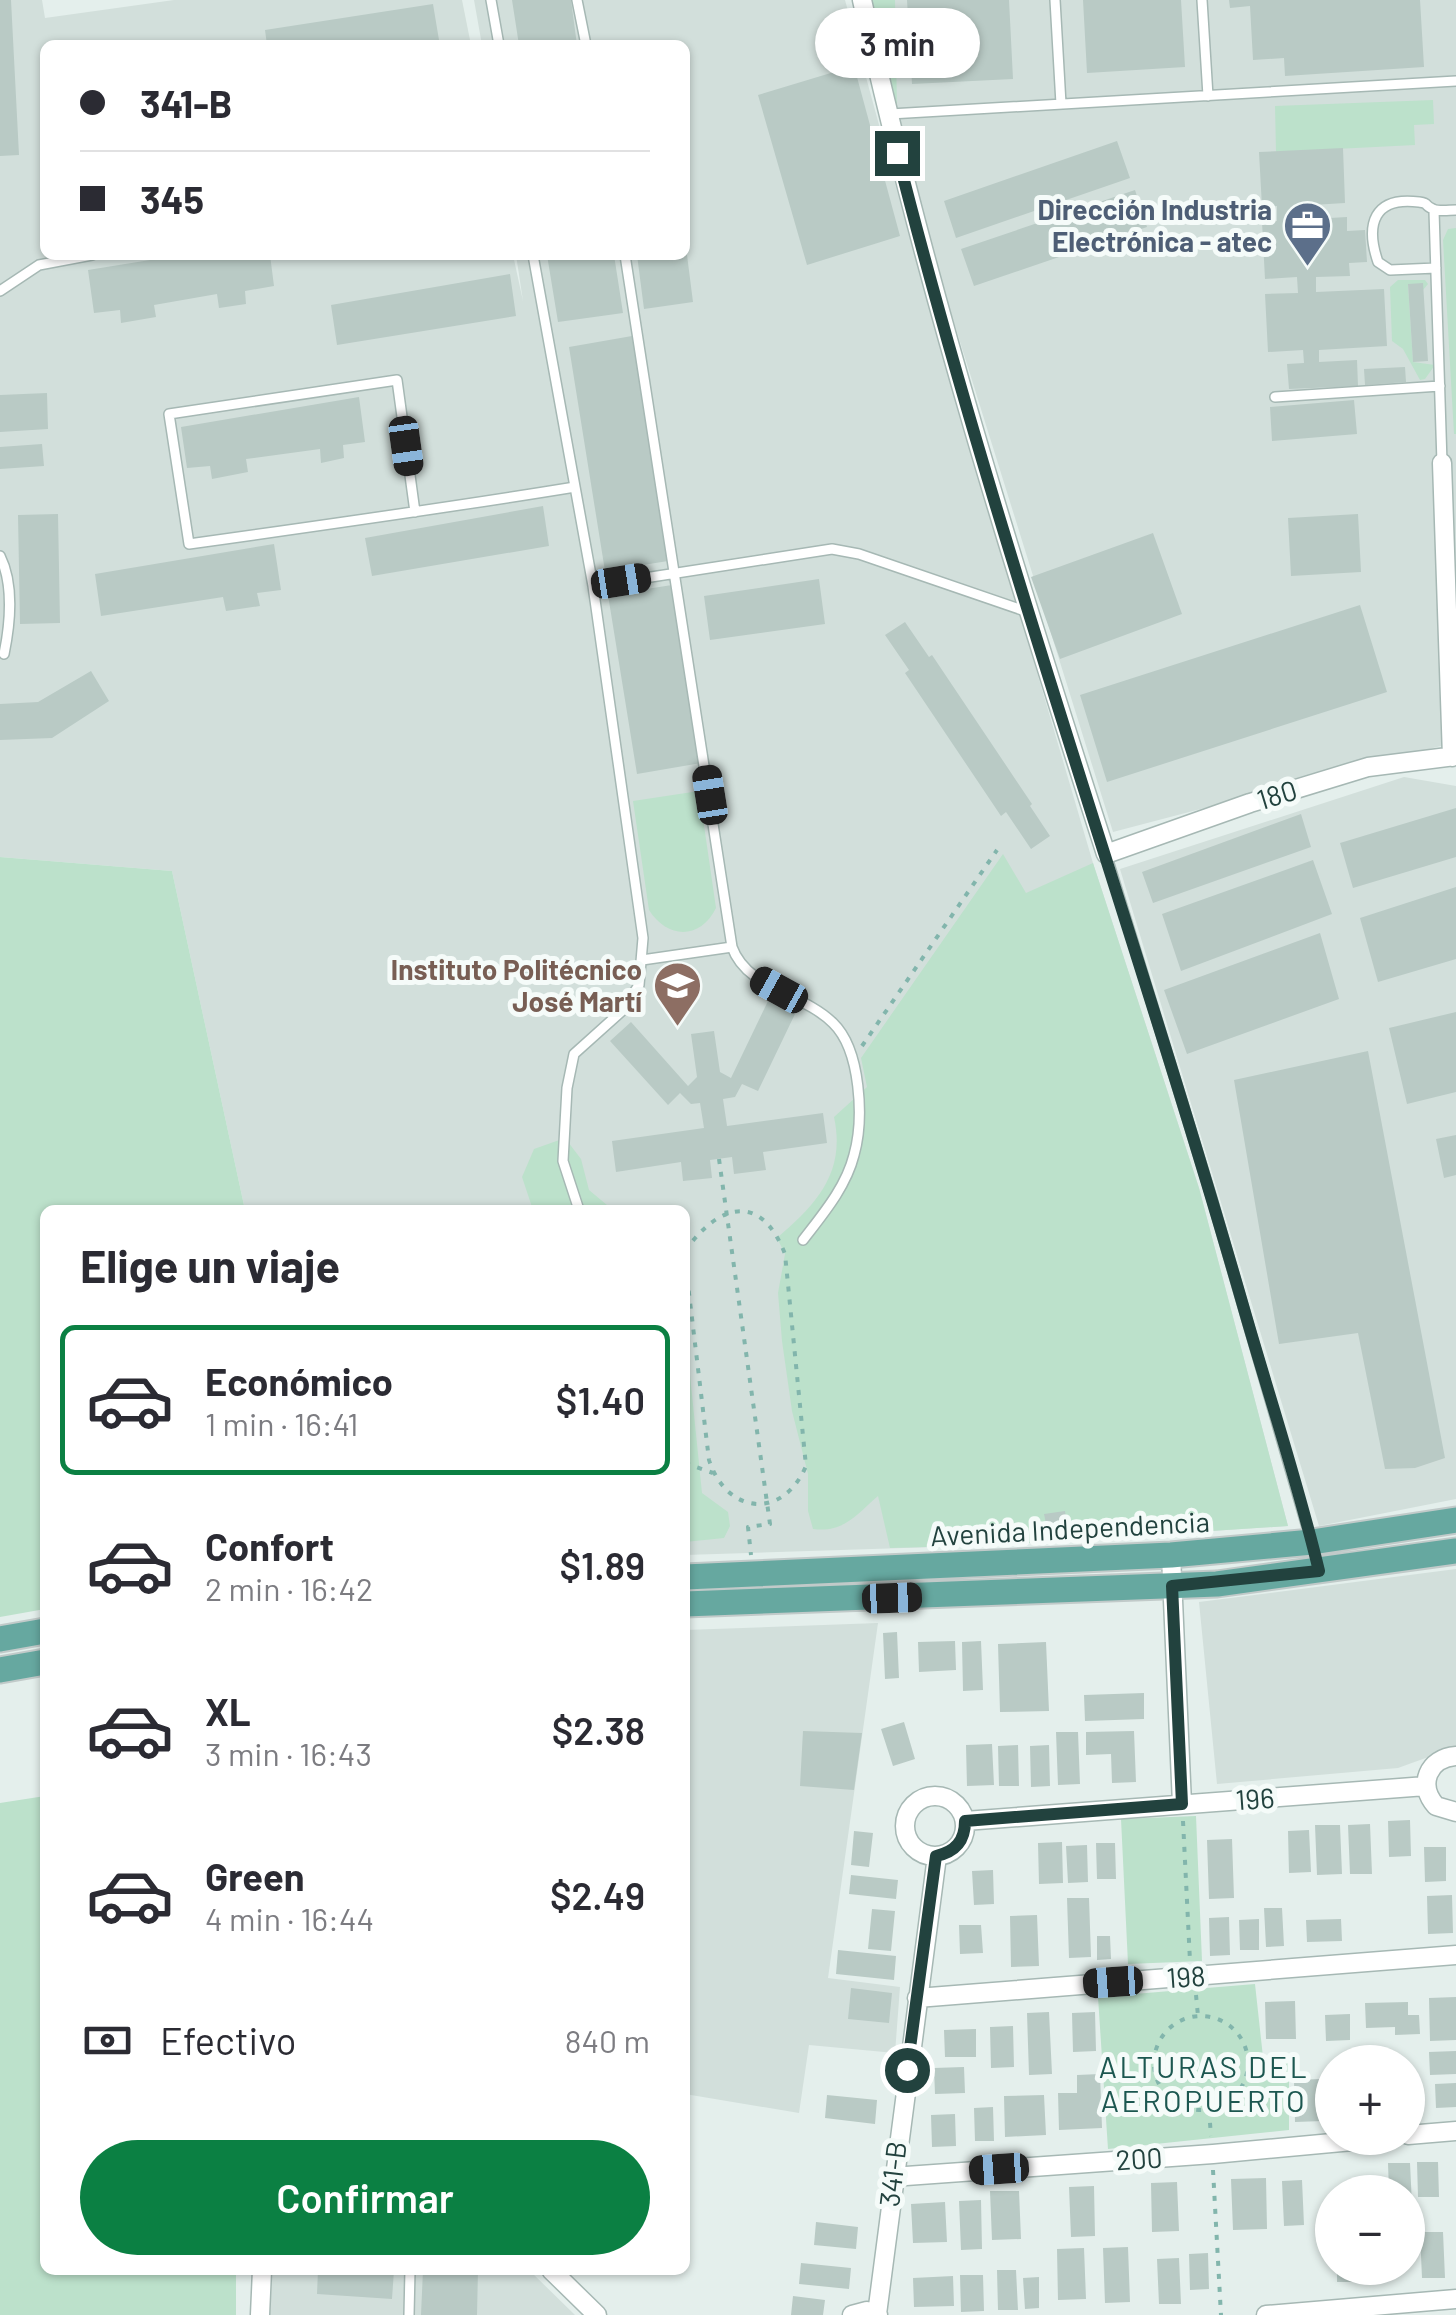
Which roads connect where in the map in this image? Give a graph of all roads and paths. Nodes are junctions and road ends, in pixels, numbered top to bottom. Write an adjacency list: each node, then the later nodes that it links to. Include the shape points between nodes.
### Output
1 (492, 0): 6 (lane)
2 (578, 0): 7 (lane)
3 (862, 0): 11 (street)
4 (1054, 0): 10 (lane)
5 (1202, 0): 9 (lane)
6 (497, 40)
7 (585, 40)
8 (1456, 82): 9 (lane)
9 (1208, 96): 10 (lane)
10 (1061, 104): 11 (lane)
11 (887, 114): 27 (street)
12 (1456, 210): 13 (lane)
13 (1434, 211): 17 (lane); 17 (lane, via 1421,202 1389,203 1373,222 1383,266)
14 (66, 260): 18 (lane, via 40,265)
15 (534, 260): 22 (lane)
16 (626, 260): 25 (lane)
17 (1436, 268): 19 (lane)
18 (0, 291)
19 (1440, 386): 20 (lane); 21 (lane)
20 (1275, 397)
21 (1442, 462): 29 (street)
22 (575, 487): 23 (lane); 26 (lane)
23 (414, 512): 23 (lane, via 189,544 169,414 397,380)
24 (0, 556): 28 (lane, via 8,586)
25 (675, 572): 26 (lane); 27 (lane, via 832,549); 32 (lane)
26 (593, 586): 33 (lane, via 642,919)
27 (1028, 612): 31 (street)
28 (4, 654)
29 (1455, 757): 31 (street, 180, via 1368,766)
30 (997, 850): 34 (path)
31 (1106, 854): 45 (lane)
32 (732, 946): 33 (lane); 34 (lane, via 738,965 835,1024)
33 (642, 960): 36 (lane, via 638,985 623,1010 574,1054 564,1161)
34 (854, 1058): 38 (lane, via 855,1154 835,1198)
35 (719, 1159): 37 (path)
36 (577, 1205)
37 (726, 1212): 39 (path); 43 (path); 43 (path, via 758,1217 776,1230 786,1254 806,1466 786,1496)
38 (804, 1240)
39 (690, 1243)
40 (690, 1302): 42 (path)
41 (690, 1465): 42 (path)
42 (713, 1473): 43 (path, via 730,1495)
43 (767, 1504): 49 (path, via 770,1524 748,1527)
44 (1456, 1520): 45 (main road, Avenida Independencia)
45 (1312, 1542): 47 (main road, Avenida Independencia); 48 (street)
46 (1456, 1551): 48 (main road)
47 (1170, 1555): 49 (main road, Avenida Independencia); 51 (street)
48 (1319, 1571): 51 (main road)
49 (754, 1574): 50 (main road, Avenida Independencia)
50 (690, 1577)
51 (1172, 1586): 52 (main road); 59 (street)
52 (690, 1604)
53 (40, 1633): 54 (main road)
54 (0, 1639)
55 (40, 1663): 56 (main road)
56 (0, 1670)
57 (1456, 1756): 58 (street, via 1434,1764)
58 (1426, 1786): 59 (street, 196); 60 (street, via 1436,1806)
59 (1182, 1804): 61 (street, 196); 64 (path)
60 (1456, 1812)
61 (965, 1821): 62 (street, via 955,1848); 62 (street, via 948,1798 928,1796 912,1806 904,1824 910,1844)
62 (936, 1856): 65 (street, 341-B)
63 (1456, 1954): 64 (street, 198)
64 (1193, 1977): 65 (street, 198); 66 (path)
65 (917, 1998): 72 (street, 341-B)
66 (1198, 2016): 67 (path, via 1230,2026 1247,2055 1241,2088); 67 (path, via 1163,2034 1154,2072 1176,2104)
67 (1208, 2109): 71 (path)
68 (1456, 2131): 69 (street)
69 (1425, 2134)
70 (1315, 2144): 71 (street, 200)
71 (1212, 2154): 72 (street, 200); 82 (path)
72 (892, 2177): 77 (street, 341-B)
73 (262, 2275): 78 (street)
74 (410, 2275): 79 (lane)
75 (556, 2275): 80 (street)
76 (1456, 2299): 83 (street)
77 (878, 2314): 81 (street)
78 (260, 2315)
79 (409, 2315)
80 (597, 2315)
81 (852, 2315)
82 (1221, 2315)
83 (1266, 2315)

